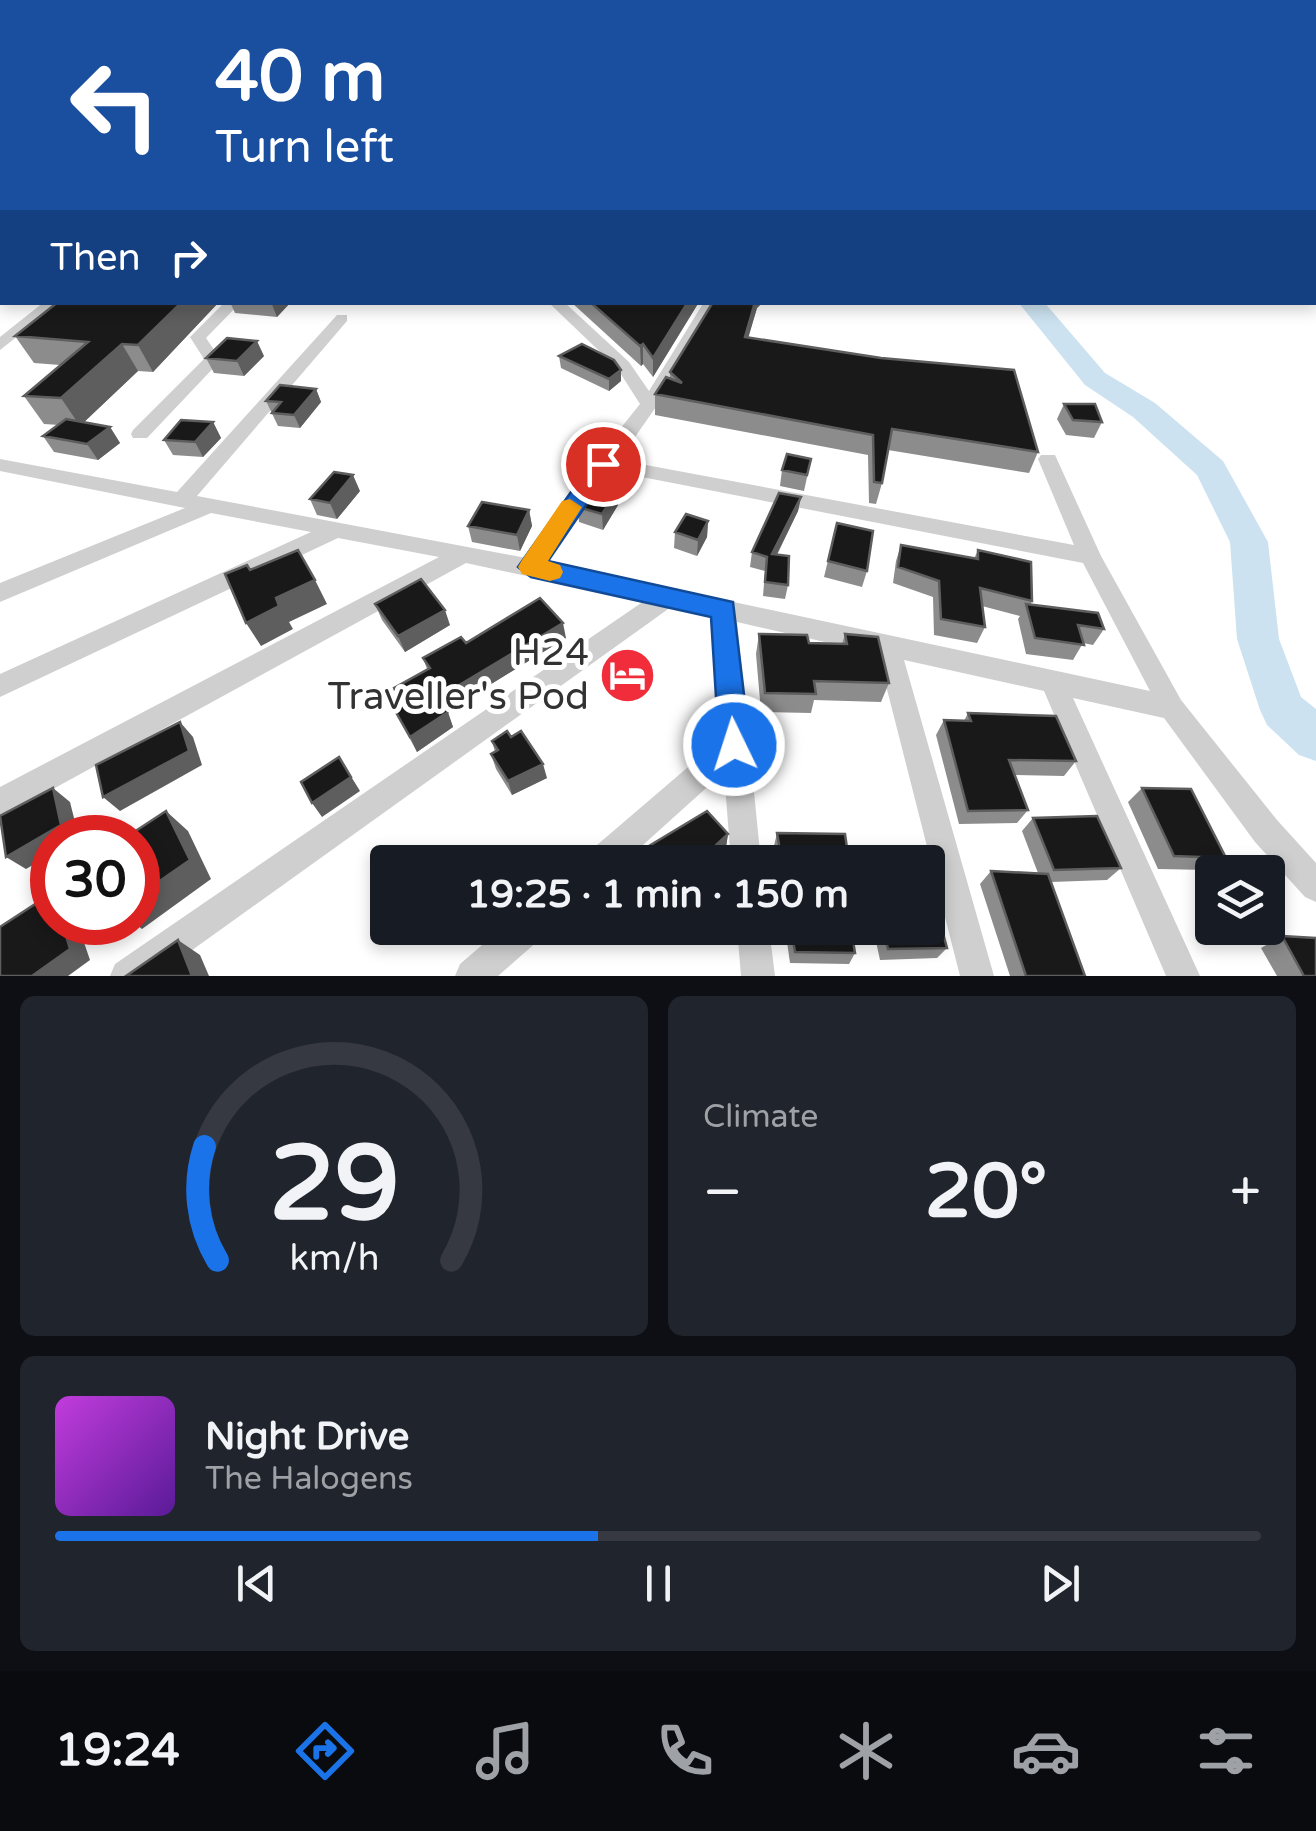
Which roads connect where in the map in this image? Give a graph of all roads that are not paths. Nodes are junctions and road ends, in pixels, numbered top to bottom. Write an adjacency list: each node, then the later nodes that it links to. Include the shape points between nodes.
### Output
1 (50, 305): 6 (street)
2 (231, 305): 8 (street, via 198,337 213,360)
3 (558, 305): 7 (street, via 623,365)
4 (710, 305): 7 (street)
5 (342, 318): 12 (street)
6 (0, 345)
7 (649, 404): 10 (street)
8 (140, 434)
9 (1048, 459): 16 (street)
10 (603, 464): 16 (street); 17 (street)
11 (6, 473): 12 (street)
12 (184, 497): 13 (street)
13 (212, 504): 14 (street); 18 (street)
14 (338, 529): 15 (street); 23 (street)
15 (464, 554): 17 (street); 26 (street)
16 (1090, 556): 24 (street)
17 (531, 567): 19 (street)
18 (0, 593)
19 (665, 598): 20 (street); 32 (street)
20 (724, 609): 21 (street); 25 (street)
21 (888, 645): 22 (street); 35 (street)
22 (1054, 684): 24 (street); 36 (street)
23 (0, 686)
24 (1172, 708): 29 (street)
25 (734, 745): 27 (street); 28 (street)
26 (0, 803)
27 (620, 845)
28 (744, 845)
29 (1316, 886)
30 (508, 945): 33 (street)
31 (755, 945): 34 (street)
32 (127, 976)
33 (472, 976)
34 (758, 976)
35 (977, 976)
36 (1183, 976)

